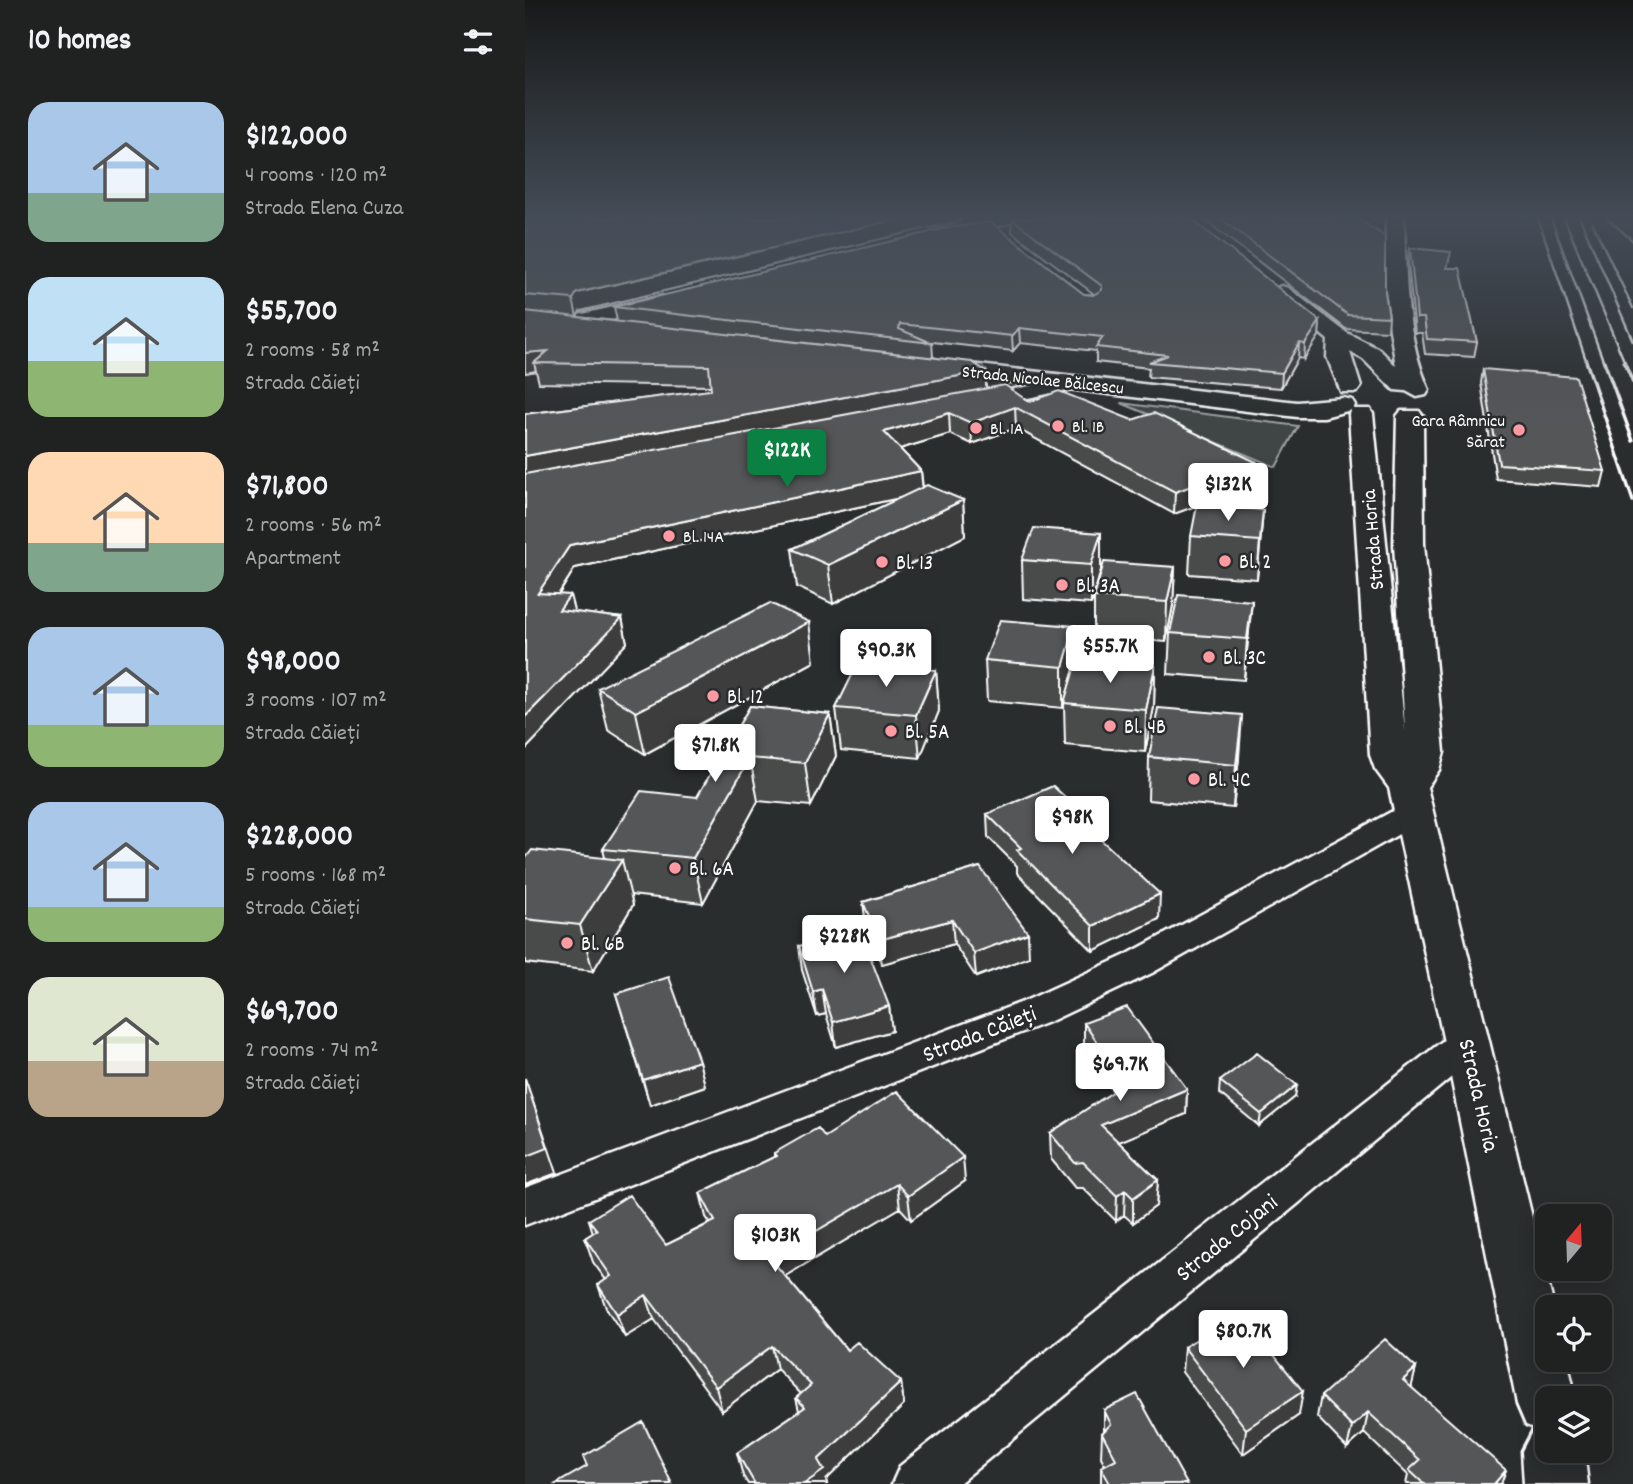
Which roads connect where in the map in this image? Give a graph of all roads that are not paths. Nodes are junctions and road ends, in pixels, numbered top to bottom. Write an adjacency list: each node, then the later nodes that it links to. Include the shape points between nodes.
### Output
1 (1275, 287): 8 (street)
2 (1398, 287): 11 (street, Strada Horia, via 1400,345)
3 (685, 296): 5 (street)
4 (525, 320): 5 (street)
5 (566, 325): 6 (street); 7 (street)
6 (635, 333)
7 (525, 334)
8 (1339, 338): 11 (street, via 1371,354); 12 (street, Strada Horia, via 1338,357)
9 (910, 364): 10 (street, Strada Nicolae Bălcescu)
10 (1075, 383): 12 (street, Strada Nicolae Bălcescu, via 1309,412); 13 (street)
11 (1410, 397): 12 (street, via 1371,383); 12 (street, via 1386,418); 14 (street, Strada Horia, via 1409,544 1425,752)
12 (1349, 399): 14 (street, Strada Horia, via 1389,754)
13 (958, 407)
14 (1410, 800): 15 (street, Strada Horia); 16 (street, Strada Căieți, via 1185,940 1061,1001)
15 (1468, 1042): 17 (street, Strada Horia); 19 (street, Strada Cojani)
16 (525, 1208)
17 (1543, 1386)
18 (1554, 1463): 20 (street)
19 (918, 1484)
20 (1556, 1484)

